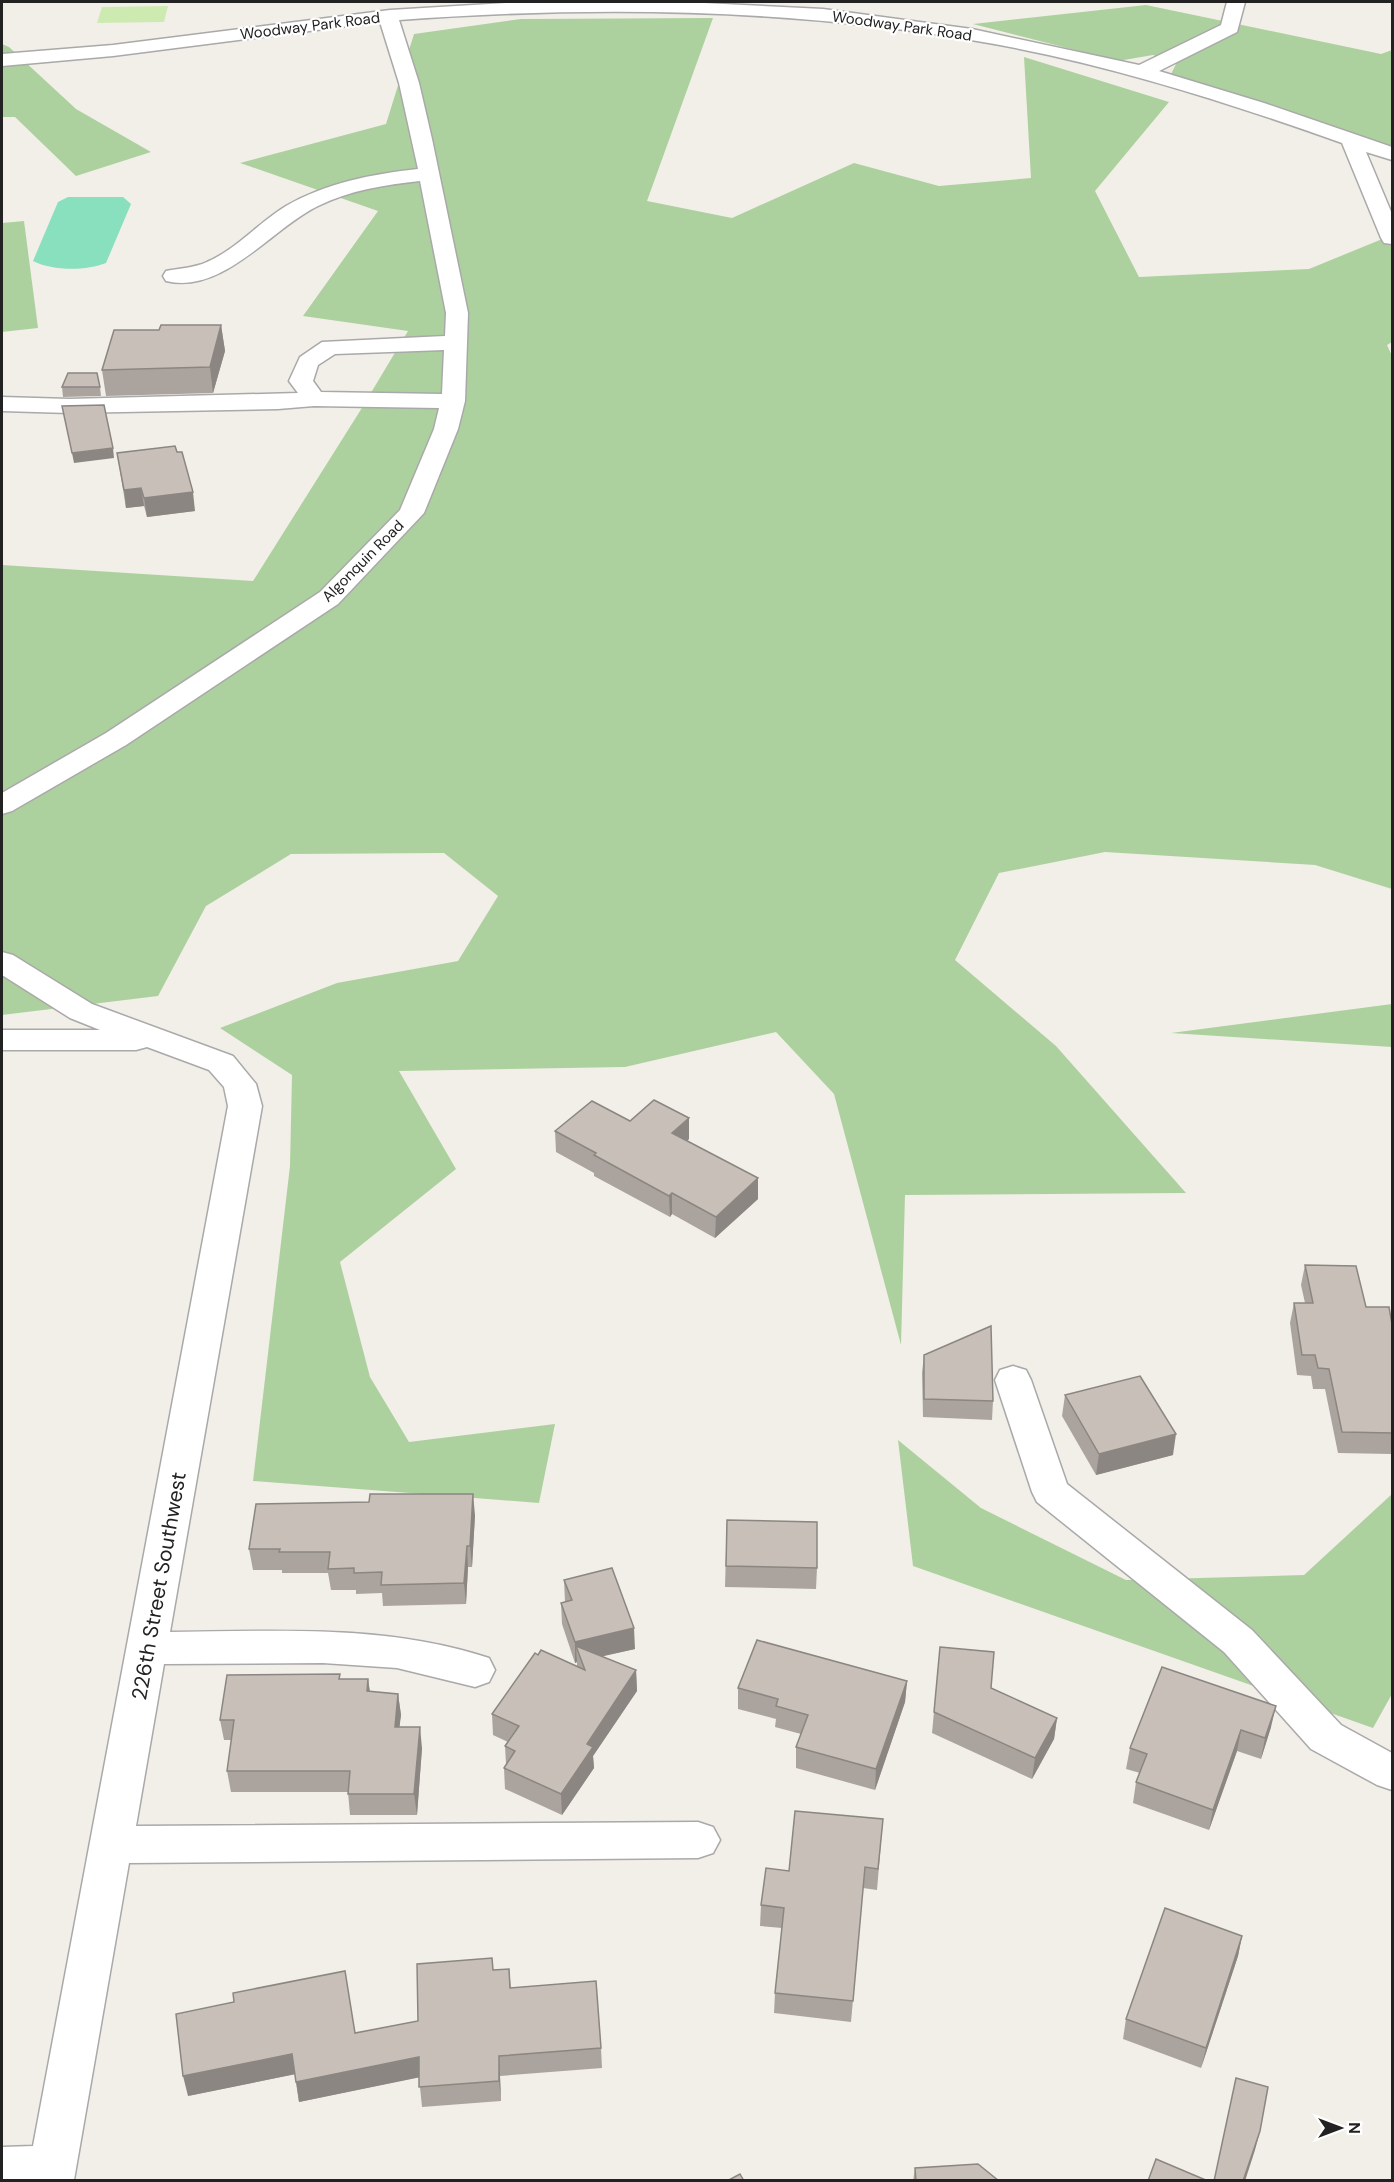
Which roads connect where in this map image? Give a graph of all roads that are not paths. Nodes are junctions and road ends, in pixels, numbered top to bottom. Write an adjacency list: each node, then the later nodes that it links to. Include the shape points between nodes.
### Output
1 (311, 2): 4 (street)
2 (1236, 2): 6 (street, via 1230,28)
3 (388, 16): 4 (street, Woodway Park Road); 6 (street, Woodway Park Road, via 507,8 656,7 855,18 1043,48); 9 (street, Algonquin Road, via 409,83)
4 (320, 24): 5 (street, Woodway Park Road, via 145,48)
5 (2, 60)
6 (1141, 72): 7 (street, Woodway Park Road)
7 (1351, 140): 8 (street, Woodway Park Road); 10 (street)
8 (1392, 154)
9 (430, 174): 11 (street, via 372,180 343,188 286,214 244,250 205,272); 12 (street, Algonquin Road, via 457,313)
10 (1392, 238)
11 (174, 276)
12 (456, 343): 13 (street, via 330,347 308,362 301,381); 14 (street, Algonquin Road)
13 (314, 399): 14 (street); 15 (street)
14 (453, 401): 16 (street, Algonquin Road, via 446,429 411,513 329,598 116,739)
15 (2, 404)
16 (2, 805)
17 (2, 962): 19 (street, via 81,1011)
18 (2, 1040): 19 (street)
19 (159, 1040): 21 (street, 226th Street Southwest, via 221,1063 240,1084 245,1106)
20 (1013, 1380): 23 (street, via 1051,1492 1238,1641 1326,1737)
21 (147, 1648): 22 (street, via 323,1647 397,1652); 25 (street, 226th Street Southwest)
22 (476, 1671)
23 (1392, 1773)
24 (698, 1840): 25 (street)
25 (112, 1845): 27 (street, 226th Street Southwest)
26 (2, 2169): 27 (street)
27 (51, 2174)

